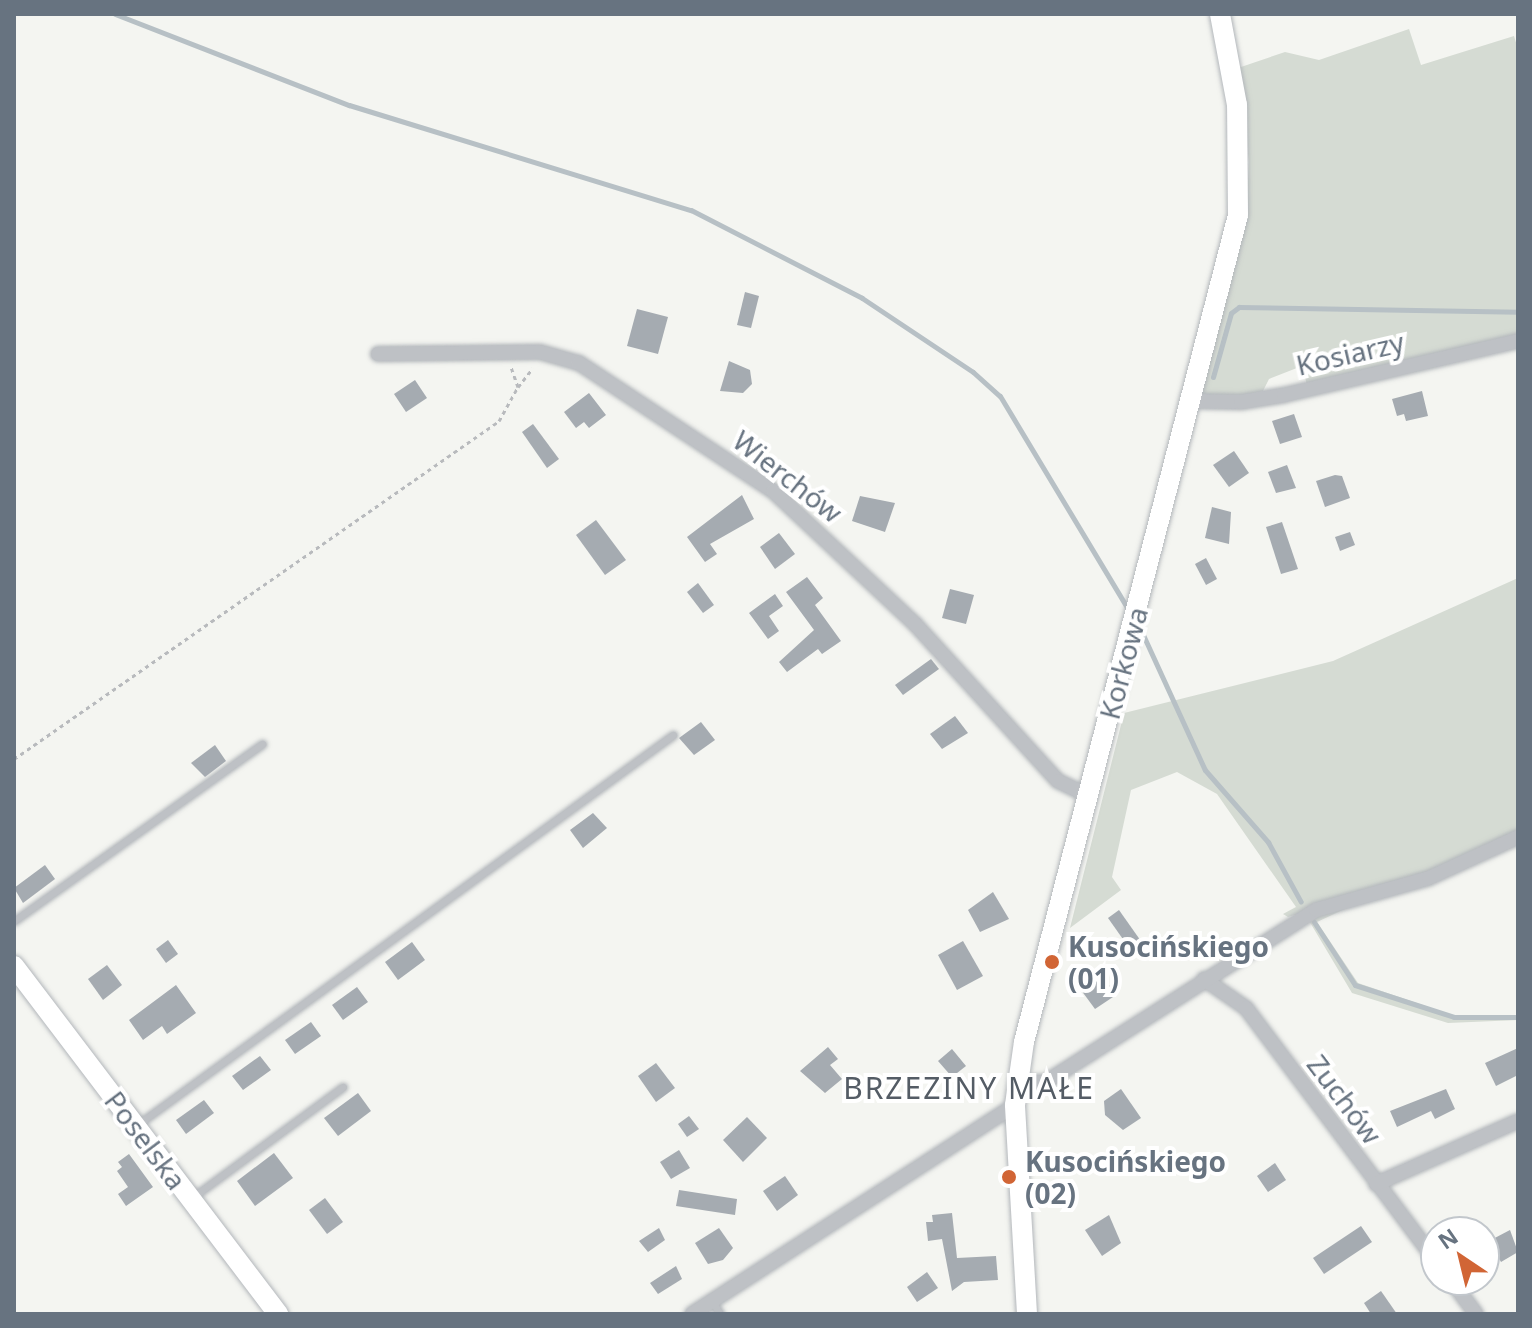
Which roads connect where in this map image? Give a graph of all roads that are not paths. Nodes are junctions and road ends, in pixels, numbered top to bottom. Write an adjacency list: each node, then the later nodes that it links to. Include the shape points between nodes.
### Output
1 (1220, 14): 4 (street, Korkowa, via 1237,105 1238,215)
2 (1518, 341): 4 (street, Kosiarzy, via 1284,395 1241,402)
3 (378, 354): 7 (street, Wierchów, via 496,353 579,363 773,491 915,624 1058,781)
4 (1191, 401): 7 (street, Korkowa)
5 (673, 735): 16 (lane)
6 (262, 744): 9 (lane)
7 (1089, 796): 12 (street, Korkowa, via 1024,1042)
8 (1518, 837): 11 (street, via 1429,878 1316,910)
9 (14, 921)
10 (14, 966): 16 (street, Poselska)
11 (1204, 979): 12 (street, via 1046,1082); 17 (street, Zuchów, via 1246,1008)
12 (1018, 1083): 14 (street, Korkowa)
13 (343, 1087): 18 (lane)
14 (1015, 1105): 21 (street); 24 (street, Korkowa)
15 (1518, 1121): 17 (street)
16 (136, 1126): 18 (street, Poselska)
17 (1376, 1184): 19 (street, Zuchów)
18 (191, 1198): 22 (street, Poselska)
19 (1420, 1240)
20 (1463, 1296): 25 (street)
21 (716, 1308): 23 (street)
22 (278, 1314)
23 (692, 1314)
24 (1027, 1314)
25 (1476, 1314)

